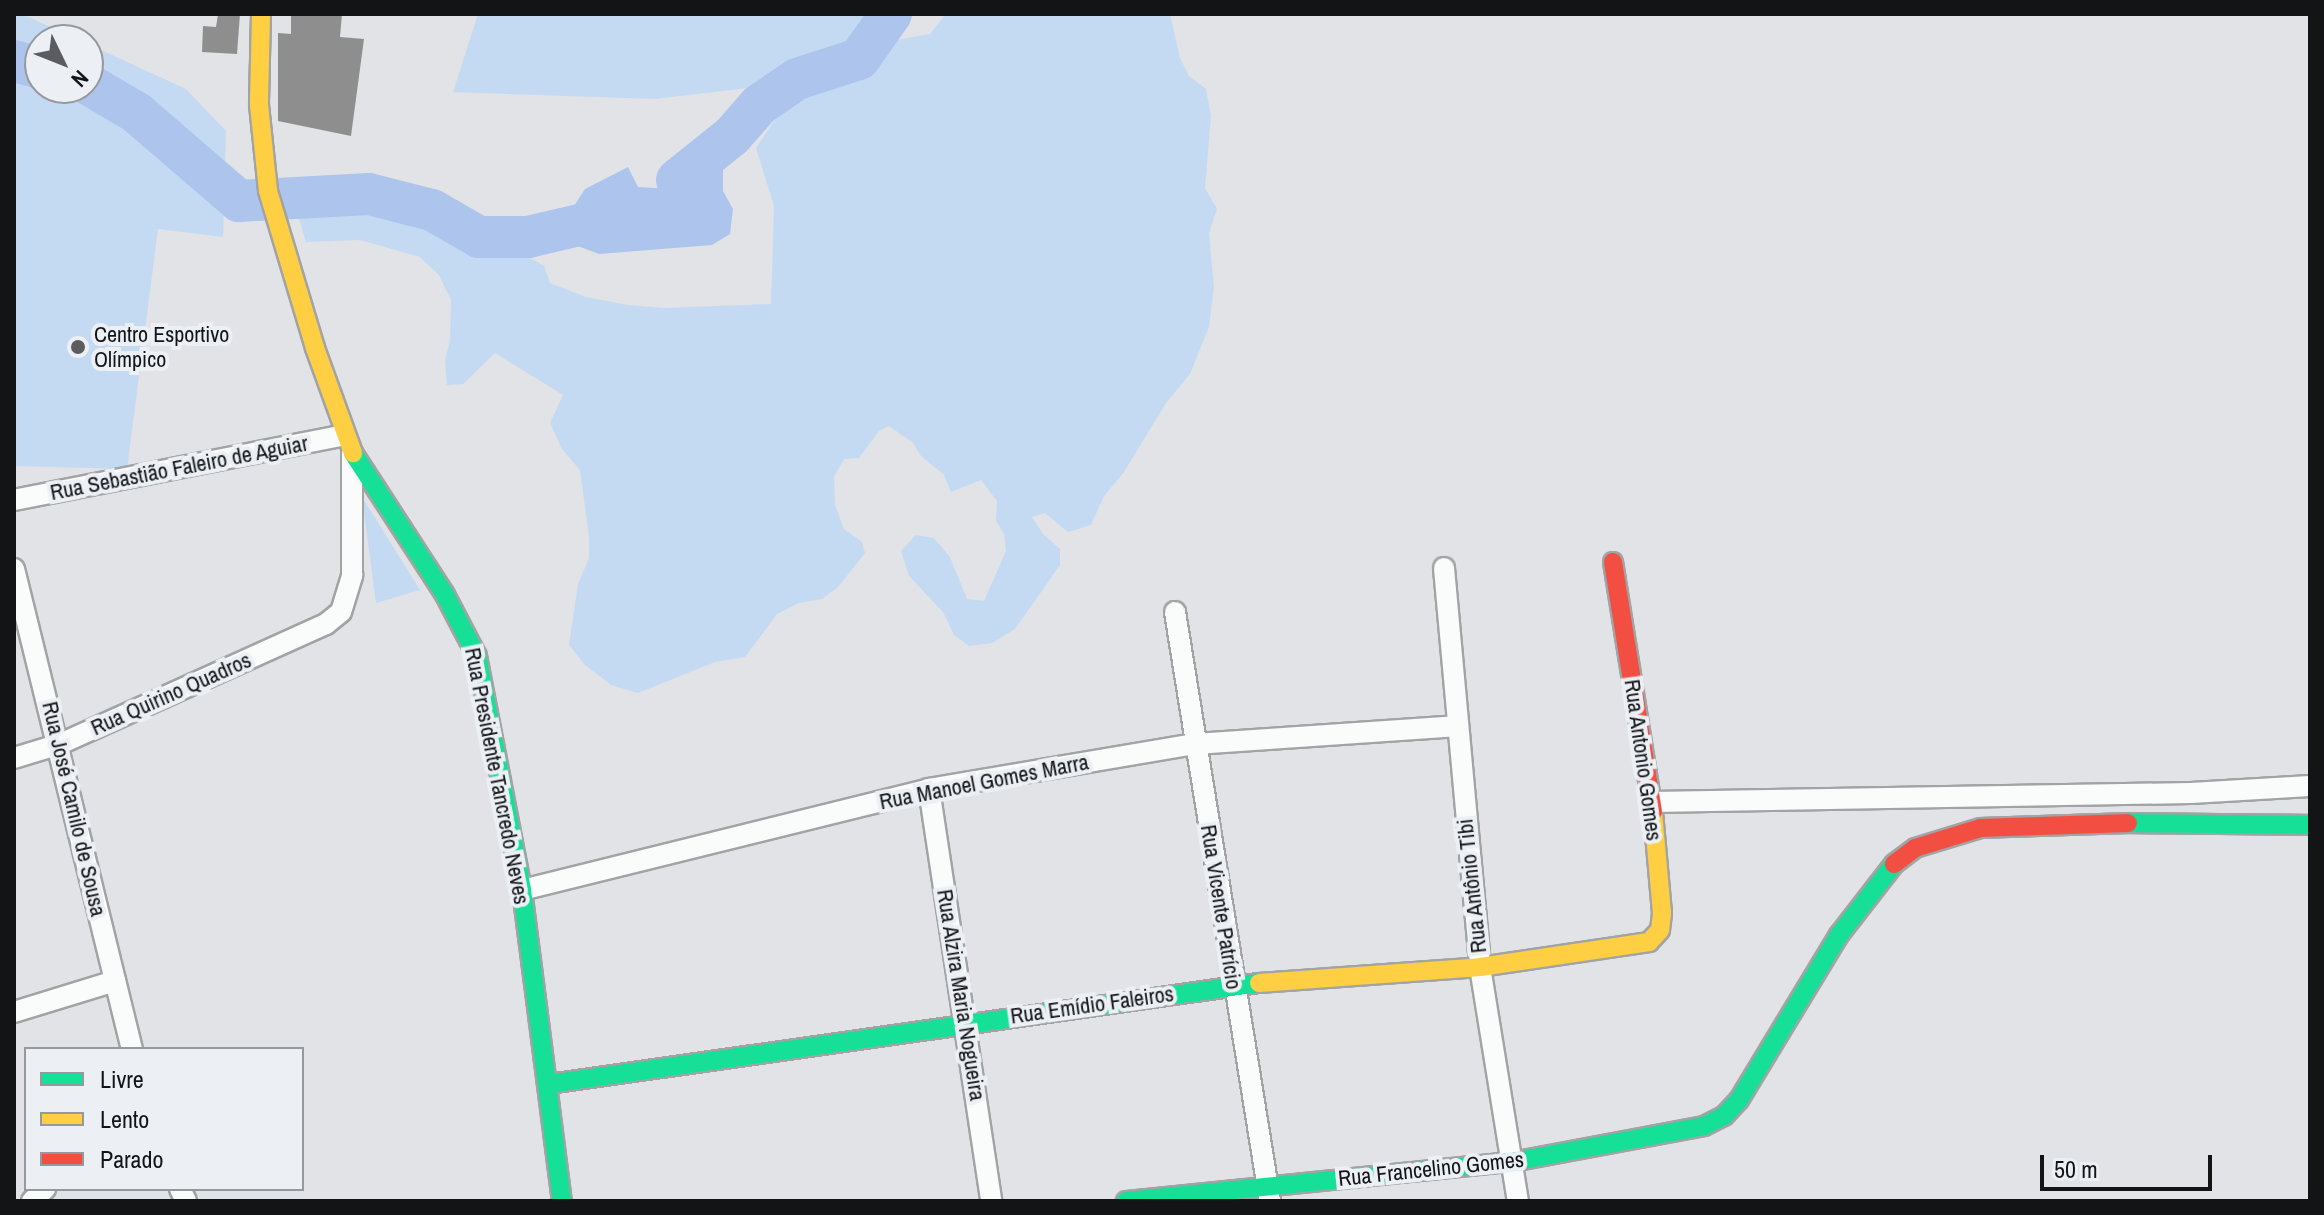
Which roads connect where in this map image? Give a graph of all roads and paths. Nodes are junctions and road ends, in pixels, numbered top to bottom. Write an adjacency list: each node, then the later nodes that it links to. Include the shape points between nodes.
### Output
1 (261, 14): 2 (street, Rua Presidente Tancredo Neves, via 258,66 268,191)
2 (348, 444): 3 (street, Rua Sebastião Faleiro de Aguiar); 9 (street, Rua Quirino Quadros, via 352,575 341,612 326,624); 16 (street, Rua Presidente Tancredo Neves, via 474,648)
3 (14, 500)
4 (1613, 562): 14 (street, Rua Antonio Gomes)
5 (1444, 568): 8 (street, Rua Antônio Tibi)
6 (14, 569): 9 (street, Rua José Camilo de Sousa)
7 (1175, 612): 10 (street, Rua Vicente Patrício)
8 (1456, 726): 10 (street, Rua Manoel Gomes Marra); 18 (street, Rua Antônio Tibi)
9 (60, 744): 11 (street, Rua Quirino Quadros); 19 (street, Rua José Camilo de Sousa)
10 (1194, 744): 13 (street, Rua Manoel Gomes Marra); 20 (street, Rua Vicente Patrício)
11 (14, 758)
12 (2310, 786): 14 (street, via 2191,793)
13 (929, 789): 16 (street, Rua Manoel Gomes Marra); 22 (street, Rua Alzira Maria Nogueira)
14 (1652, 802): 17 (street, Rua Antonio Gomes, via 1662,923 1655,936)
15 (2310, 825): 25 (street, Rua Francelino Gomes, via 1981,828 1915,848 1892,866 1839,935 1739,1100 1724,1116 1704,1126 1640,1140)
16 (522, 890): 24 (street, Rua Presidente Tancredo Neves)
17 (1638, 946): 18 (street, Rua Emídio Faleiros)
18 (1480, 967): 20 (street, Rua Emídio Faleiros); 25 (street, Rua Antônio Tibi)
19 (115, 981): 21 (street); 23 (street, Rua José Camilo de Sousa)
20 (1234, 985): 22 (street, Rua Emídio Faleiros); 26 (street, Rua Vicente Patrício)
21 (14, 1012)
22 (966, 1023): 24 (street, Rua Emídio Faleiros); 28 (street, Rua Alzira Maria Nogueira)
23 (132, 1047)
24 (549, 1084): 27 (street, Rua Presidente Tancredo Neves)
25 (1512, 1162): 26 (street, Rua Francelino Gomes); 30 (street, Rua Antônio Tibi)
26 (1269, 1194): 29 (street, Rua Francelino Gomes)
27 (562, 1201)
28 (991, 1201)
29 (1126, 1201)
30 (1518, 1201)

